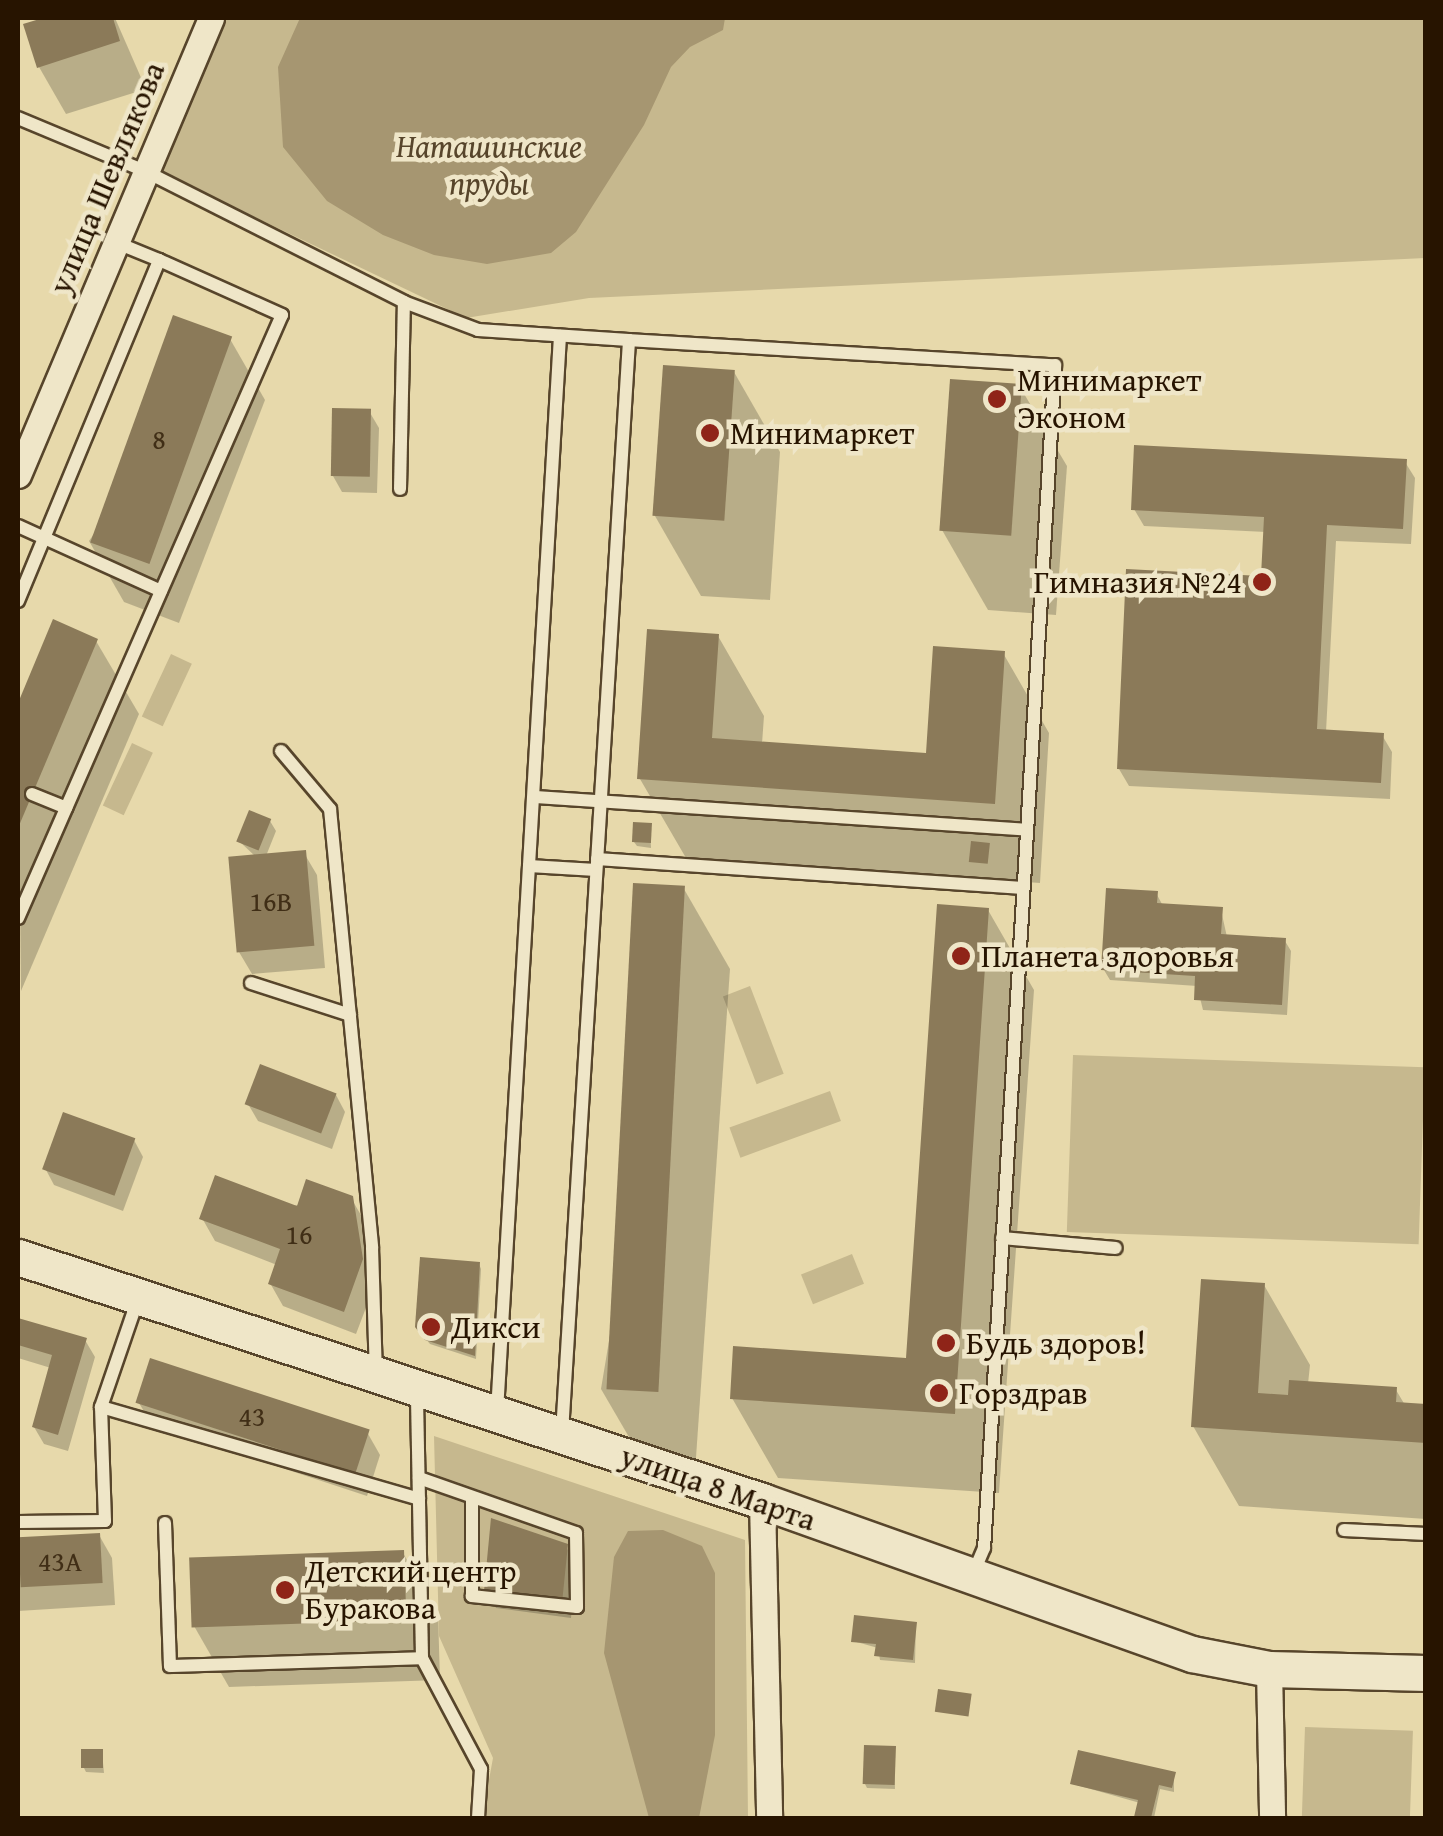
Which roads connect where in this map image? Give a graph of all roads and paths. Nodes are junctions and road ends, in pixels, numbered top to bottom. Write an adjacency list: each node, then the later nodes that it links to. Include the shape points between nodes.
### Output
1 (210, 18): 3 (street, улица Шевлякова)
2 (22, 124): 3 (lane)
3 (145, 171): 4 (street, улица Шевлякова); 6 (lane)
4 (115, 242): 5 (lane); 9 (street, улица Шевлякова)
5 (159, 260): 12 (lane); 13 (lane, via 282,316)
6 (404, 302): 7 (lane, via 478,330); 10 (lane)
7 (560, 336): 8 (lane); 17 (lane)
8 (629, 340): 18 (lane); 20 (lane, via 1055,365)
9 (18, 476)
10 (400, 489)
11 (18, 526): 12 (lane)
12 (44, 539): 13 (lane); 14 (lane)
13 (161, 591): 19 (lane)
14 (18, 601)
15 (282, 751): 26 (lane, via 330,810)
16 (32, 794): 19 (lane)
17 (534, 797): 18 (lane); 22 (lane)
18 (600, 802): 20 (lane); 21 (lane)
19 (66, 808): 24 (lane)
20 (1027, 830): 23 (lane)
21 (597, 864): 22 (lane); 23 (lane); 35 (lane)
22 (530, 866): 34 (lane)
23 (1023, 888): 27 (lane)
24 (18, 918)
25 (251, 983): 26 (lane)
26 (350, 1015): 31 (lane, via 372,1248)
27 (1002, 1238): 28 (lane); 44 (lane, via 984,1548)
28 (1116, 1248)
29 (18, 1257): 30 (street, улица 8 Марта)
30 (139, 1297): 31 (street, улица 8 Марта); 33 (lane)
31 (376, 1374): 32 (street, улица 8 Марта)
32 (417, 1388): 34 (street, улица 8 Марта); 36 (lane)
33 (101, 1407): 38 (lane); 40 (lane, via 105,1521)
34 (497, 1414): 35 (street, улица 8 Марта)
35 (562, 1436): 39 (street, улица 8 Марта)
36 (419, 1478): 37 (lane); 38 (lane)
37 (472, 1499): 37 (lane, via 472,1596 576,1608 576,1533)
38 (419, 1500): 45 (lane)
39 (762, 1501): 44 (street, улица 8 Марта); 49 (street)
40 (18, 1522)
41 (165, 1523): 45 (lane, via 170,1666)
42 (1344, 1530): 43 (lane)
43 (1426, 1534)
44 (972, 1576): 46 (street, улица 8 Марта, via 1192,1654)
45 (422, 1658): 48 (lane, via 481,1769)
46 (1268, 1669): 47 (street, улица 8 Марта); 50 (street)
47 (1426, 1673)
48 (478, 1818)
49 (768, 1818)
50 (1272, 1818)

